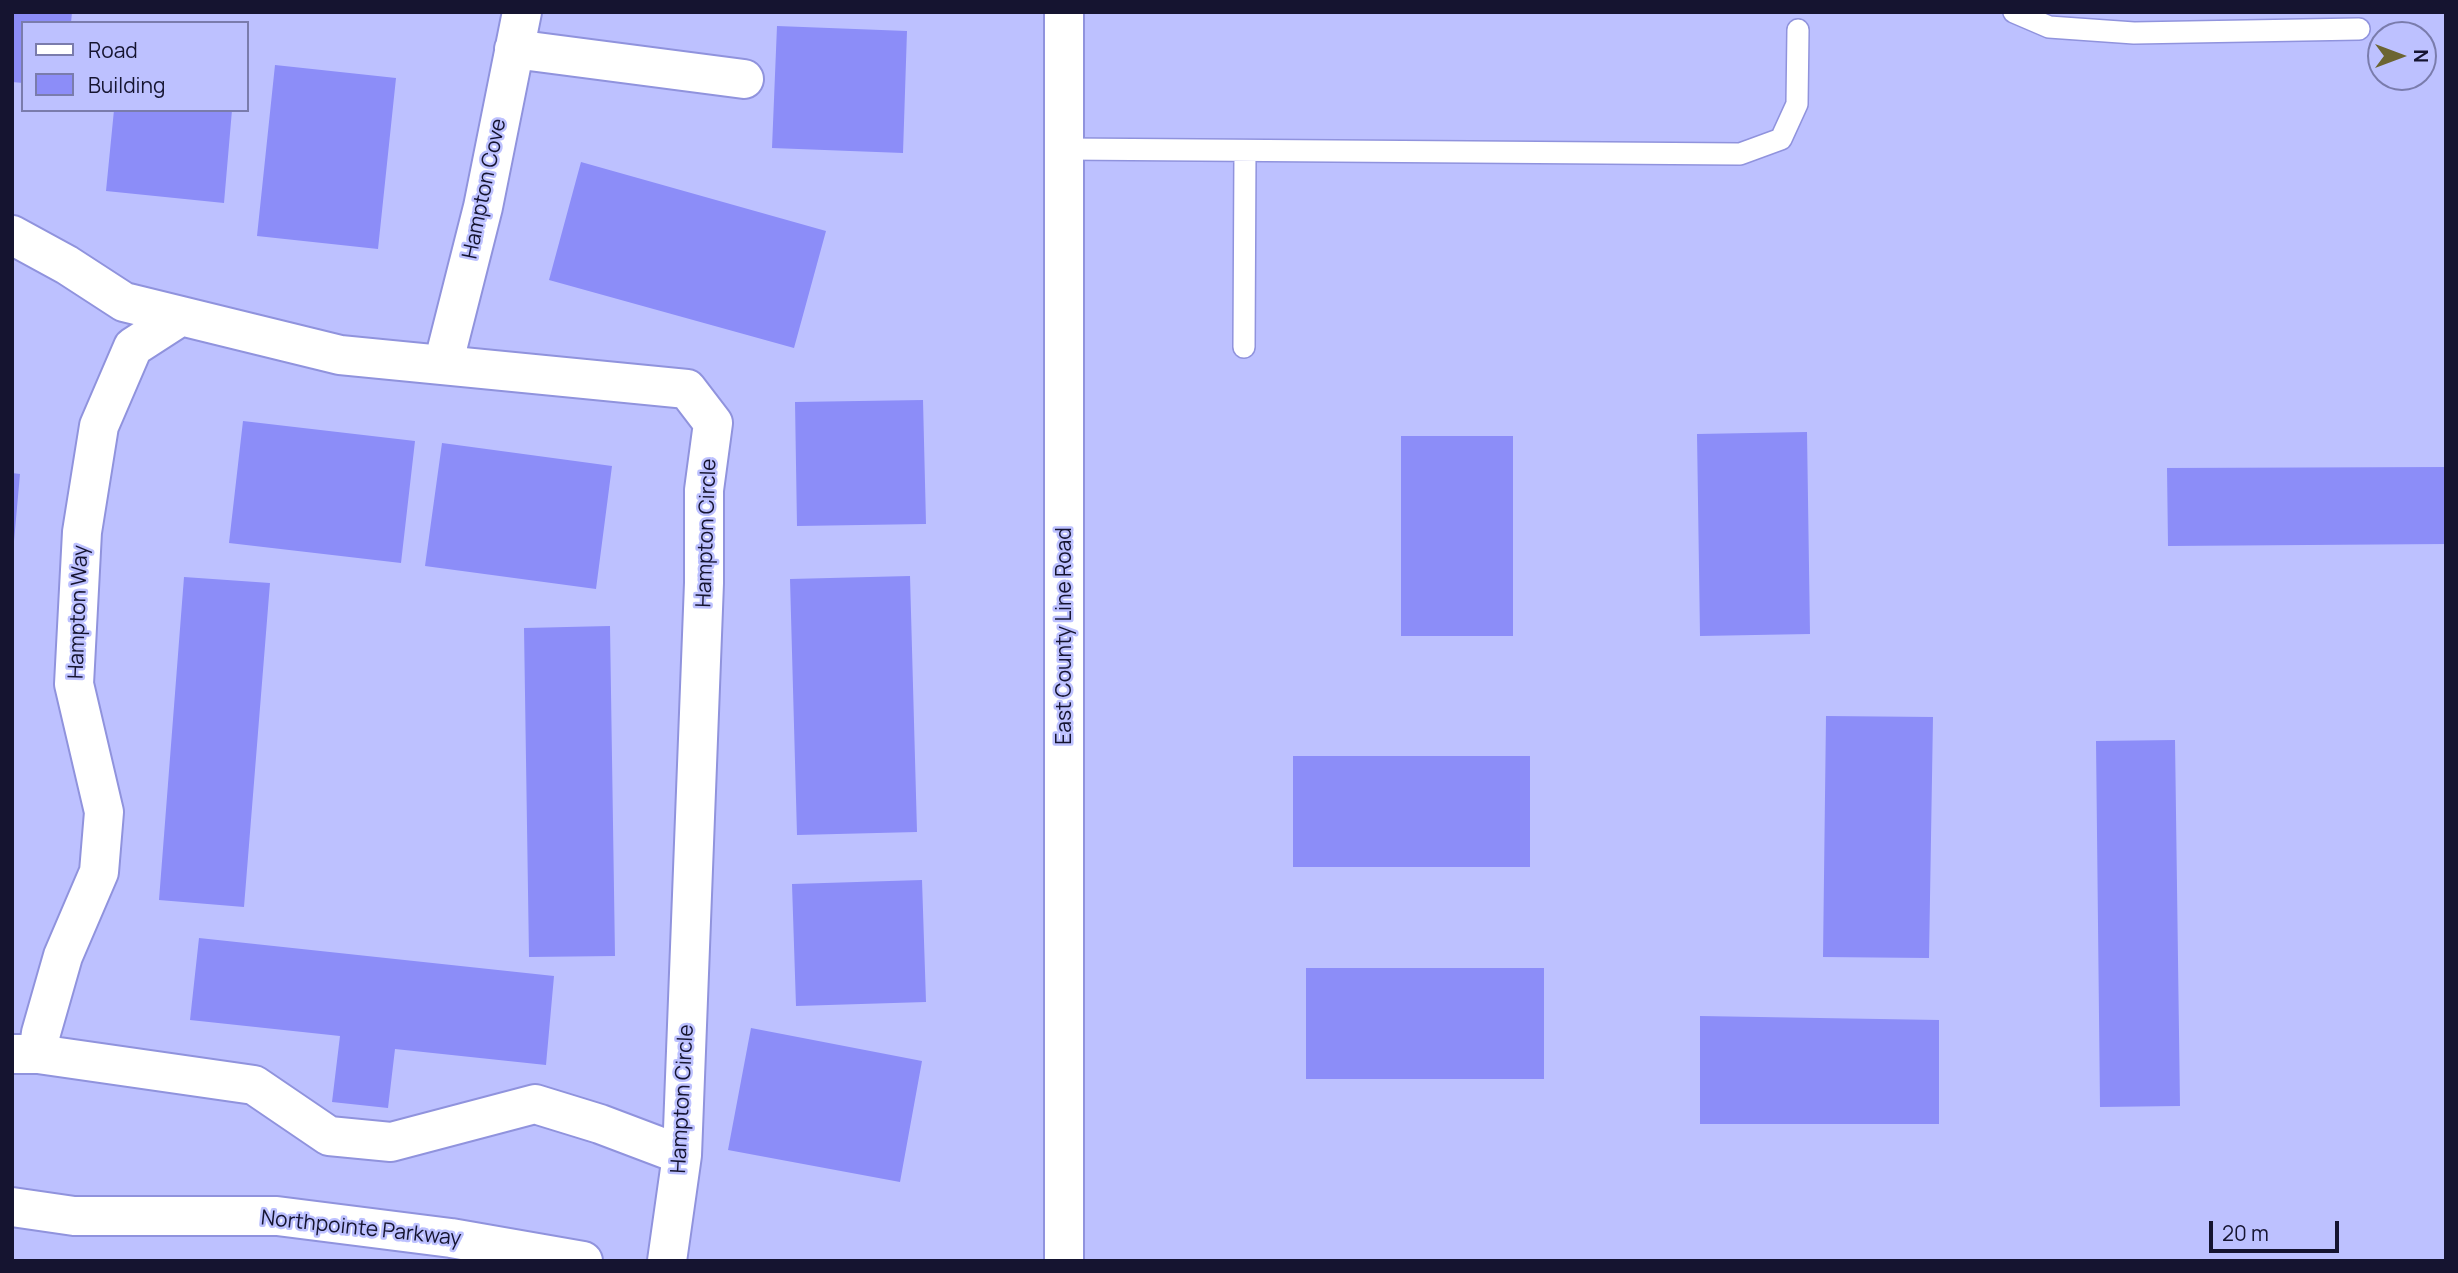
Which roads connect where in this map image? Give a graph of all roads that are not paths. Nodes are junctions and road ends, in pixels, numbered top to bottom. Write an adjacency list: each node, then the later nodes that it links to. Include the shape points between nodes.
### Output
1 (522, 12): 6 (street, Hampton Cove)
2 (1064, 12): 8 (street, East County Line Road)
3 (2014, 12): 4 (lane, via 2049,27 2134,33)
4 (2358, 29)
5 (1798, 30): 9 (lane, via 1797,104 1781,139 1740,154)
6 (514, 49): 7 (street); 13 (street, Hampton Cove, via 483,207)
7 (744, 79)
8 (1064, 149): 9 (lane); 19 (street, East County Line Road)
9 (1245, 151): 12 (lane)
10 (12, 235): 11 (street, Hampton Circle, via 124,302)
11 (181, 316): 13 (street, Hampton Circle, via 340,355); 14 (street, Hampton Way, via 133,347 99,426 82,532 74,684 104,812 99,872 63,956 41,1033)
12 (1244, 347)
13 (443, 365): 15 (street, Hampton Circle, via 687,388 713,422 705,490)
14 (25, 1054): 15 (street, via 254,1085 329,1136 391,1142 535,1104)
15 (682, 1155): 18 (street, Hampton Circle)
16 (12, 1207): 17 (street, Northpointe Parkway, via 74,1216 277,1216)
17 (583, 1261)
18 (667, 1261)
19 (1065, 1261)

